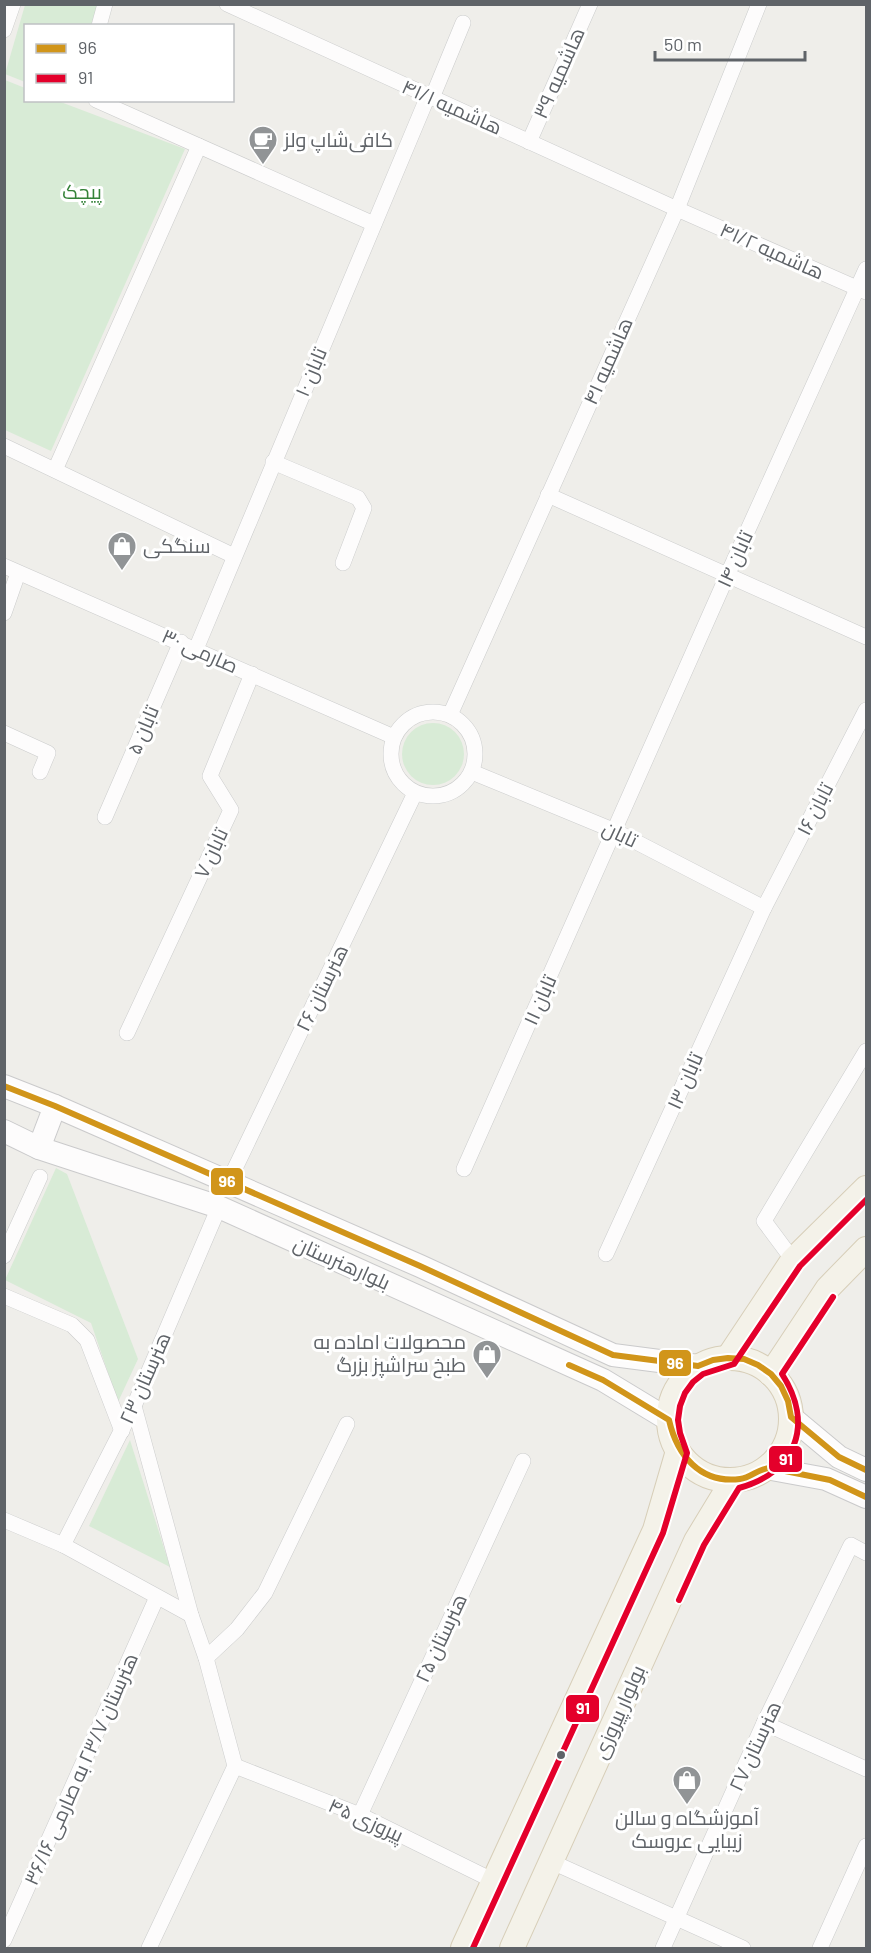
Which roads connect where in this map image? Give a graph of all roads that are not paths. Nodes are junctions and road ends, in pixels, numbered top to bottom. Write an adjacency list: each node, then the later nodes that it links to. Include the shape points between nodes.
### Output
1 (13, 4): 9 (street)
2 (105, 4): 8 (street)
3 (227, 4): 6 (street, هاشمیه ۴۱/۱)
4 (590, 4): 12 (street, هاشمیه ۳۹)
5 (759, 4): 14 (street, هاشمیه ۴۱)
6 (255, 10): 10 (street, هاشمیه ۴۱/۱)
7 (463, 23): 10 (street, تابان ۱۰)
8 (100, 24)
9 (4, 30)
10 (430, 97): 12 (street, هاشمیه ۴۱/۱); 15 (street, تابان ۱۰)
11 (100, 102): 13 (street)
12 (529, 142): 14 (street, هاشمیه ۴۱/۱)
13 (199, 146): 15 (street); 20 (street)
14 (677, 209): 17 (street, هاشمیه ۴۱/۲); 21 (street, هاشمیه ۴۱)
15 (374, 224): 19 (street, تابان ۱۰)
16 (867, 269): 17 (street, تابان ۱۴)
17 (862, 290): 25 (street, تابان ۱۴)
18 (4, 446): 20 (street)
19 (273, 462): 22 (street, تابان ۱۰); 23 (street, via 358,498 364,508)
20 (55, 470): 22 (street)
21 (548, 495): 25 (street); 32 (street, هاشمیه ۴۱)
22 (234, 556): 29 (street, تابان ۱۰)
23 (344, 563)
24 (11, 569): 26 (street); 28 (street, صارمی ۳۰)
25 (727, 576): 27 (street); 39 (street, تابان ۱۴)
26 (4, 613)
27 (867, 638)
28 (181, 642): 29 (street, صارمی ۳۰); 38 (street, تابان ۵)
29 (196, 649): 30 (street, صارمی ۳۰)
30 (252, 674): 34 (street, صارمی ۳۰); 41 (street, تابان ۷, via 210,776 231,810)
31 (867, 710): 40 (street, تابان ۱۶)
32 (450, 715): 34 (street, via 418,714 408,719); 36 (street, via 460,721 473,739)
33 (4, 733): 35 (street, via 48,753)
34 (394, 737): 37 (street, via 390,759 393,770)
35 (40, 772)
36 (472, 772): 37 (street, via 448,794 437,797); 39 (street, تابان)
37 (415, 793): 49 (street, هنرستان ۲۶)
38 (105, 817)
39 (615, 831): 40 (street, تابان); 47 (street, تابان ۱۱)
40 (764, 908): 53 (street, تابان ۱۳)
41 (127, 1033)
42 (867, 1051): 55 (street, via 764,1221)
43 (4, 1086): 44 (main road, بلوارهنرستان)
44 (55, 1106): 46 (main road); 49 (main road, بلوارهنرستان)
45 (4, 1131): 46 (main road, بلوارهنرستان)
46 (39, 1148): 51 (main road, بلوارهنرستان)
47 (464, 1169)
48 (40, 1177): 54 (street)
49 (228, 1183): 58 (main road, بلوارهنرستان, via 613,1355)
50 (867, 1188): 55 (main road)
51 (219, 1207): 60 (street, هنرستان ۲۳); 62 (main road, بلوارهنرستان, via 603,1380)
52 (867, 1249): 59 (main road, via 828,1288)
53 (606, 1254)
54 (4, 1256)
55 (793, 1260): 57 (main road)
56 (4, 1296): 64 (street, via 80,1331)
57 (728, 1358): 58 (main road); 59 (main road, via 744,1359)
58 (698, 1366): 62 (main road, via 676,1389)
59 (771, 1374): 61 (main road, via 788,1401)
60 (134, 1406): 64 (street, هنرستان ۲۳); 75 (street)
61 (790, 1417): 67 (main road, via 788,1436 780,1454); 68 (main road, via 839,1457)
62 (669, 1420): 65 (main road)
63 (347, 1424): 76 (street, via 265,1593 237,1629)
64 (122, 1431): 72 (street, هنرستان ۲۳)
65 (678, 1451): 69 (main road, via 701,1473); 83 (main road, via 655,1530)
66 (523, 1461): 80 (street, هنرستان ۲۵)
67 (765, 1468): 69 (main road); 70 (main road, via 826,1479)
68 (867, 1470)
69 (733, 1480): 82 (main road, بولوار پیروزی, via 696,1541)
70 (867, 1497)
71 (4, 1520): 72 (street)
72 (63, 1545): 74 (street)
73 (867, 1553): 77 (street, هنرستان ۲۷, via 851,1545)
74 (157, 1597): 75 (street); 85 (street, هنرستان ۲۳/۷ به صارمی ۳۶/۱۶)
75 (191, 1615): 76 (street)
76 (206, 1658): 78 (street)
77 (765, 1723): 79 (street); 84 (street, هنرستان ۲۷)
78 (235, 1766): 80 (street, پیروزی ۴۵); 88 (street)
79 (867, 1770)
80 (360, 1815): 83 (street, پیروزی ۴۵)
81 (867, 1846): 93 (street)
82 (552, 1862): 84 (street); 90 (main road, بولوار پیروزی)
83 (494, 1881): 89 (main road)
84 (675, 1919): 91 (street, هنرستان ۲۷); 92 (street)
85 (4, 1940)
86 (4, 1948): 87 (street)
87 (10, 1948)
88 (150, 1948)
89 (463, 1948)
90 (512, 1948)
91 (663, 1948)
92 (743, 1948)
93 (820, 1948)

